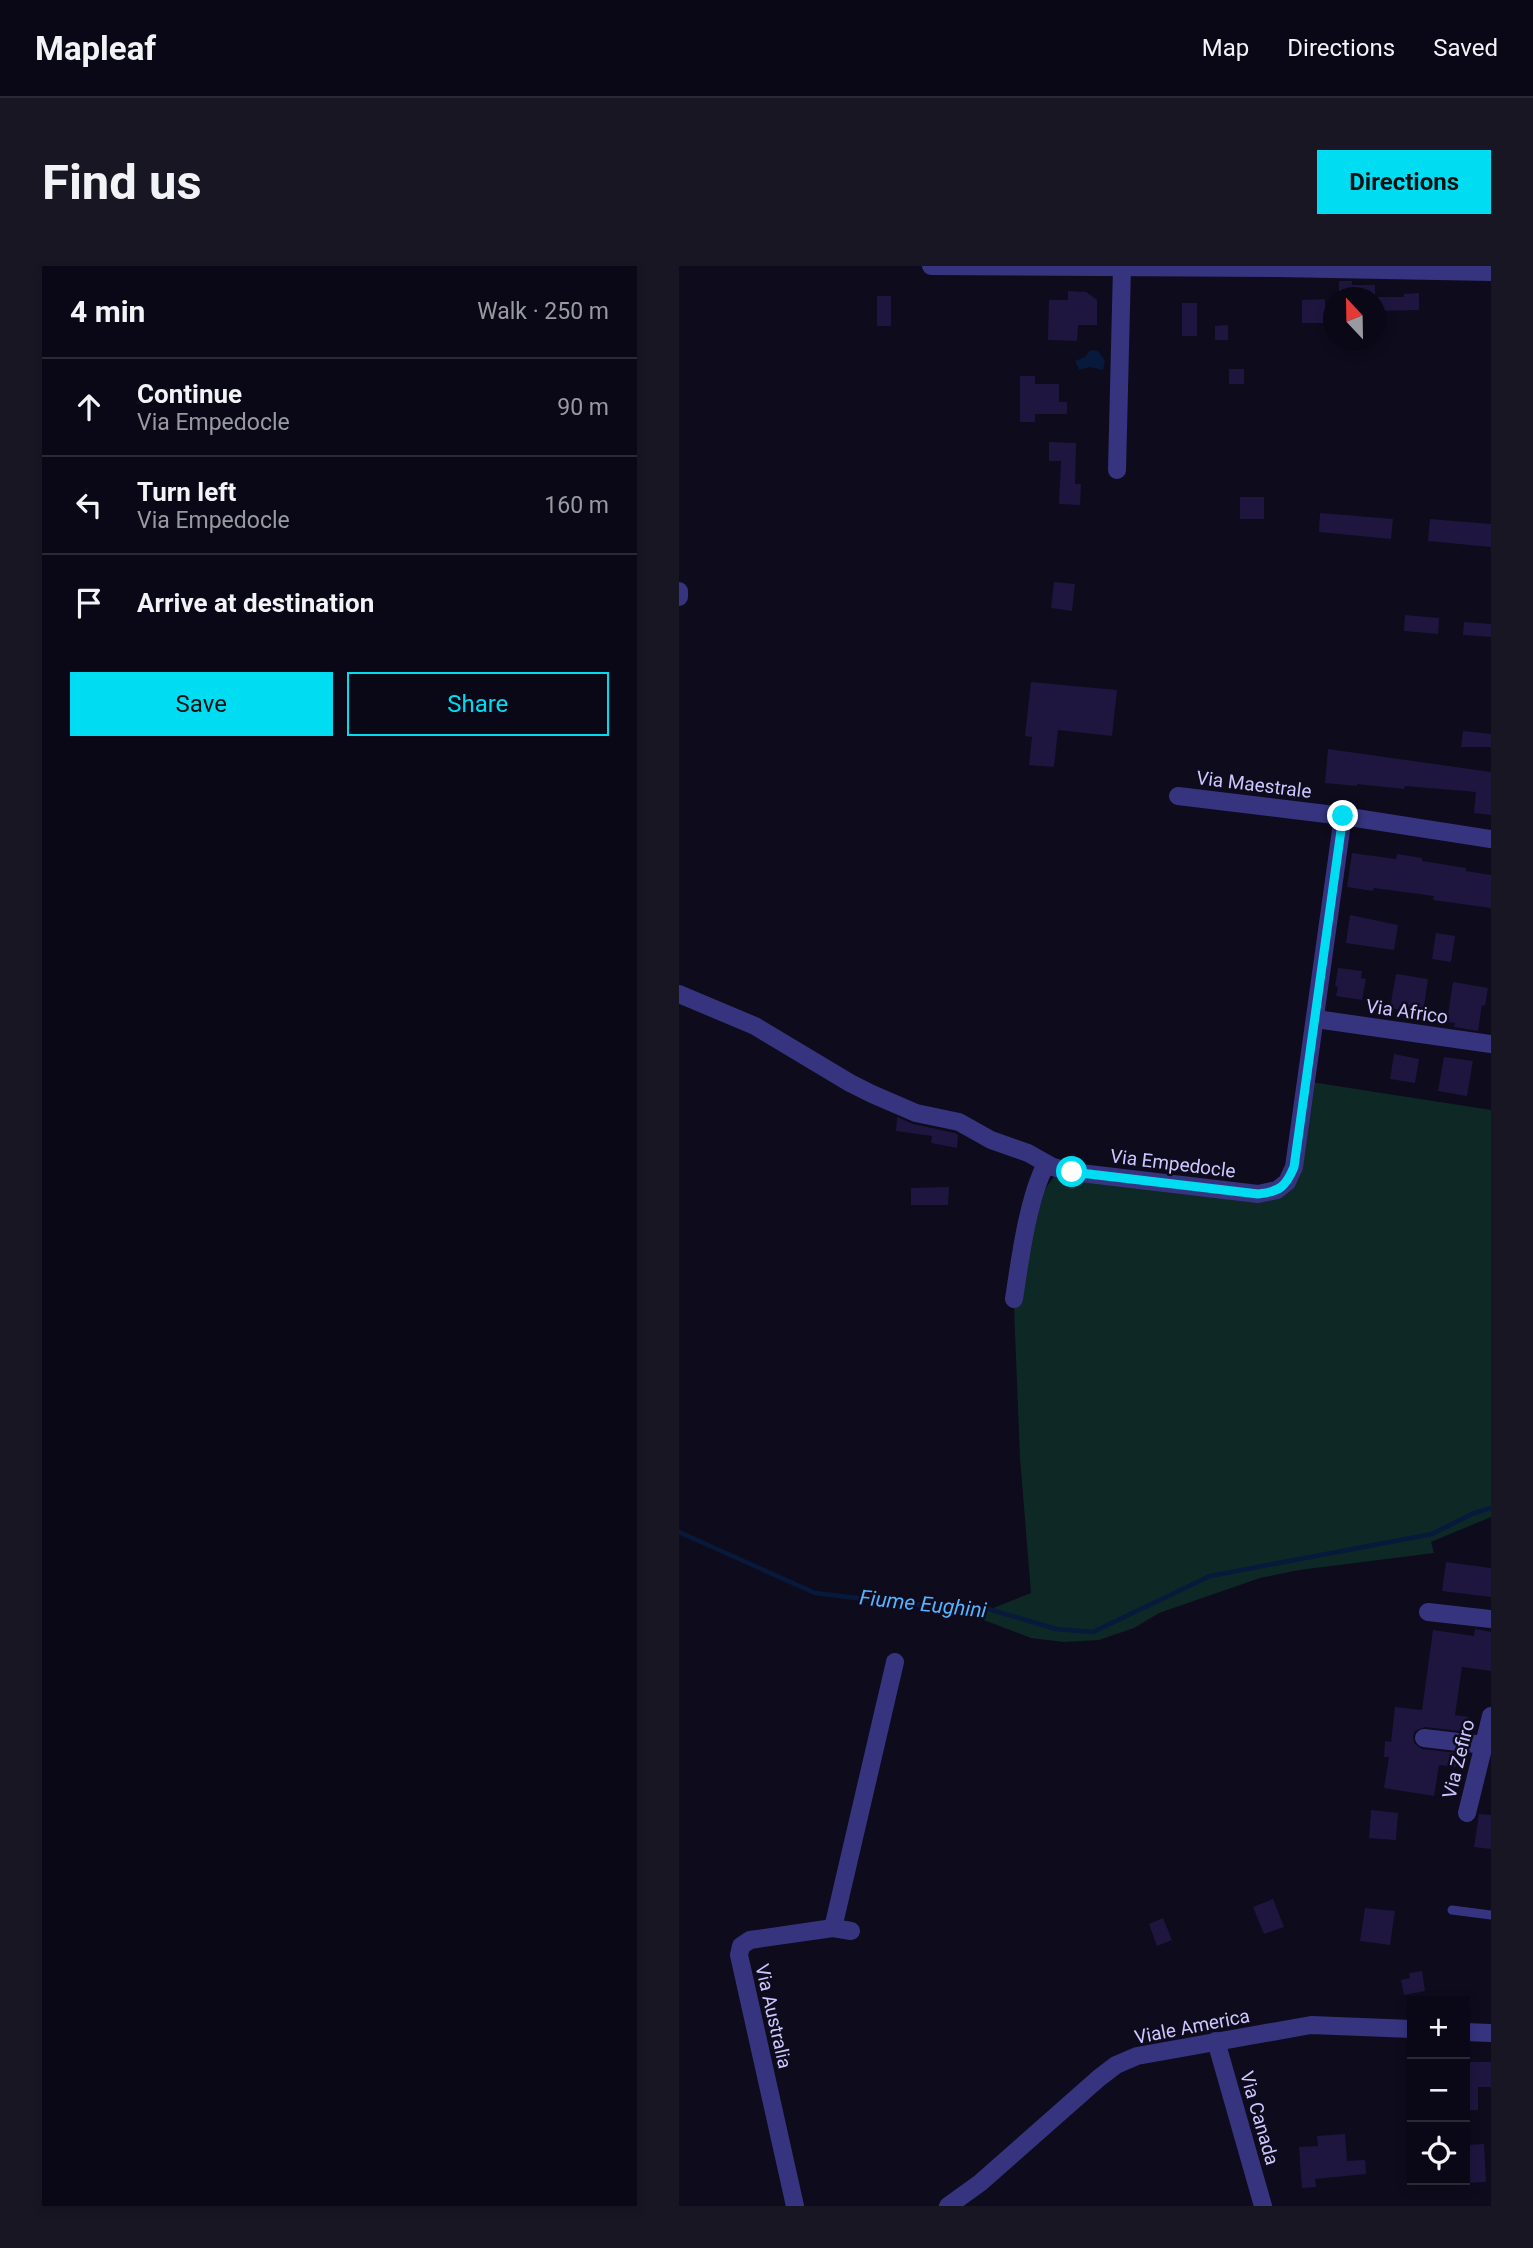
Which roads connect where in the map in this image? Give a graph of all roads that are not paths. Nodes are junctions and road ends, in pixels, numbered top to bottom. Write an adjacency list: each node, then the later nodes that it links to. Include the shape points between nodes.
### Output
1 (931, 266): 2 (street)
2 (1122, 267): 3 (street); 5 (street)
3 (1278, 267): 4 (street)
4 (1491, 272)
5 (1117, 470)
6 (679, 591): 7 (street)
7 (679, 597)
8 (1178, 796): 9 (street, Via Maestrale)
9 (1343, 816): 10 (street, Via Maestrale); 12 (street, Via Empedocle)
10 (1491, 839)
11 (679, 994): 14 (street, Via Empedocle, via 755,1026 873,1094 916,1113 959,1122)
12 (1316, 1018): 13 (street, Via Africo); 14 (street, Via Empedocle, via 1294,1167 1277,1190 1238,1193 1072,1172)
13 (1491, 1044)
14 (1046, 1164): 15 (street, via 1022,1247)
15 (1014, 1299)
16 (1428, 1612): 17 (street)
17 (1491, 1619)
18 (895, 1662): 25 (street)
19 (1491, 1716): 21 (street, Via Zefiro)
20 (1424, 1738): 21 (street)
21 (1484, 1745): 22 (street, Via Zefiro)
22 (1467, 1813)
23 (1452, 1910): 24 (lane)
24 (1491, 1915)
25 (833, 1928): 26 (street, Via Australia); 31 (street, Via Australia, via 750,1940 741,1945 739,1955)
26 (851, 1931)
27 (1407, 2029): 30 (street, Viale America, via 1311,2025)
28 (1470, 2032): 29 (street)
29 (1491, 2033)
30 (1216, 2041): 32 (street, Viale America, via 1137,2056 1116,2065); 33 (street, Via Canada)
31 (795, 2206)
32 (948, 2206)
33 (1263, 2206)

